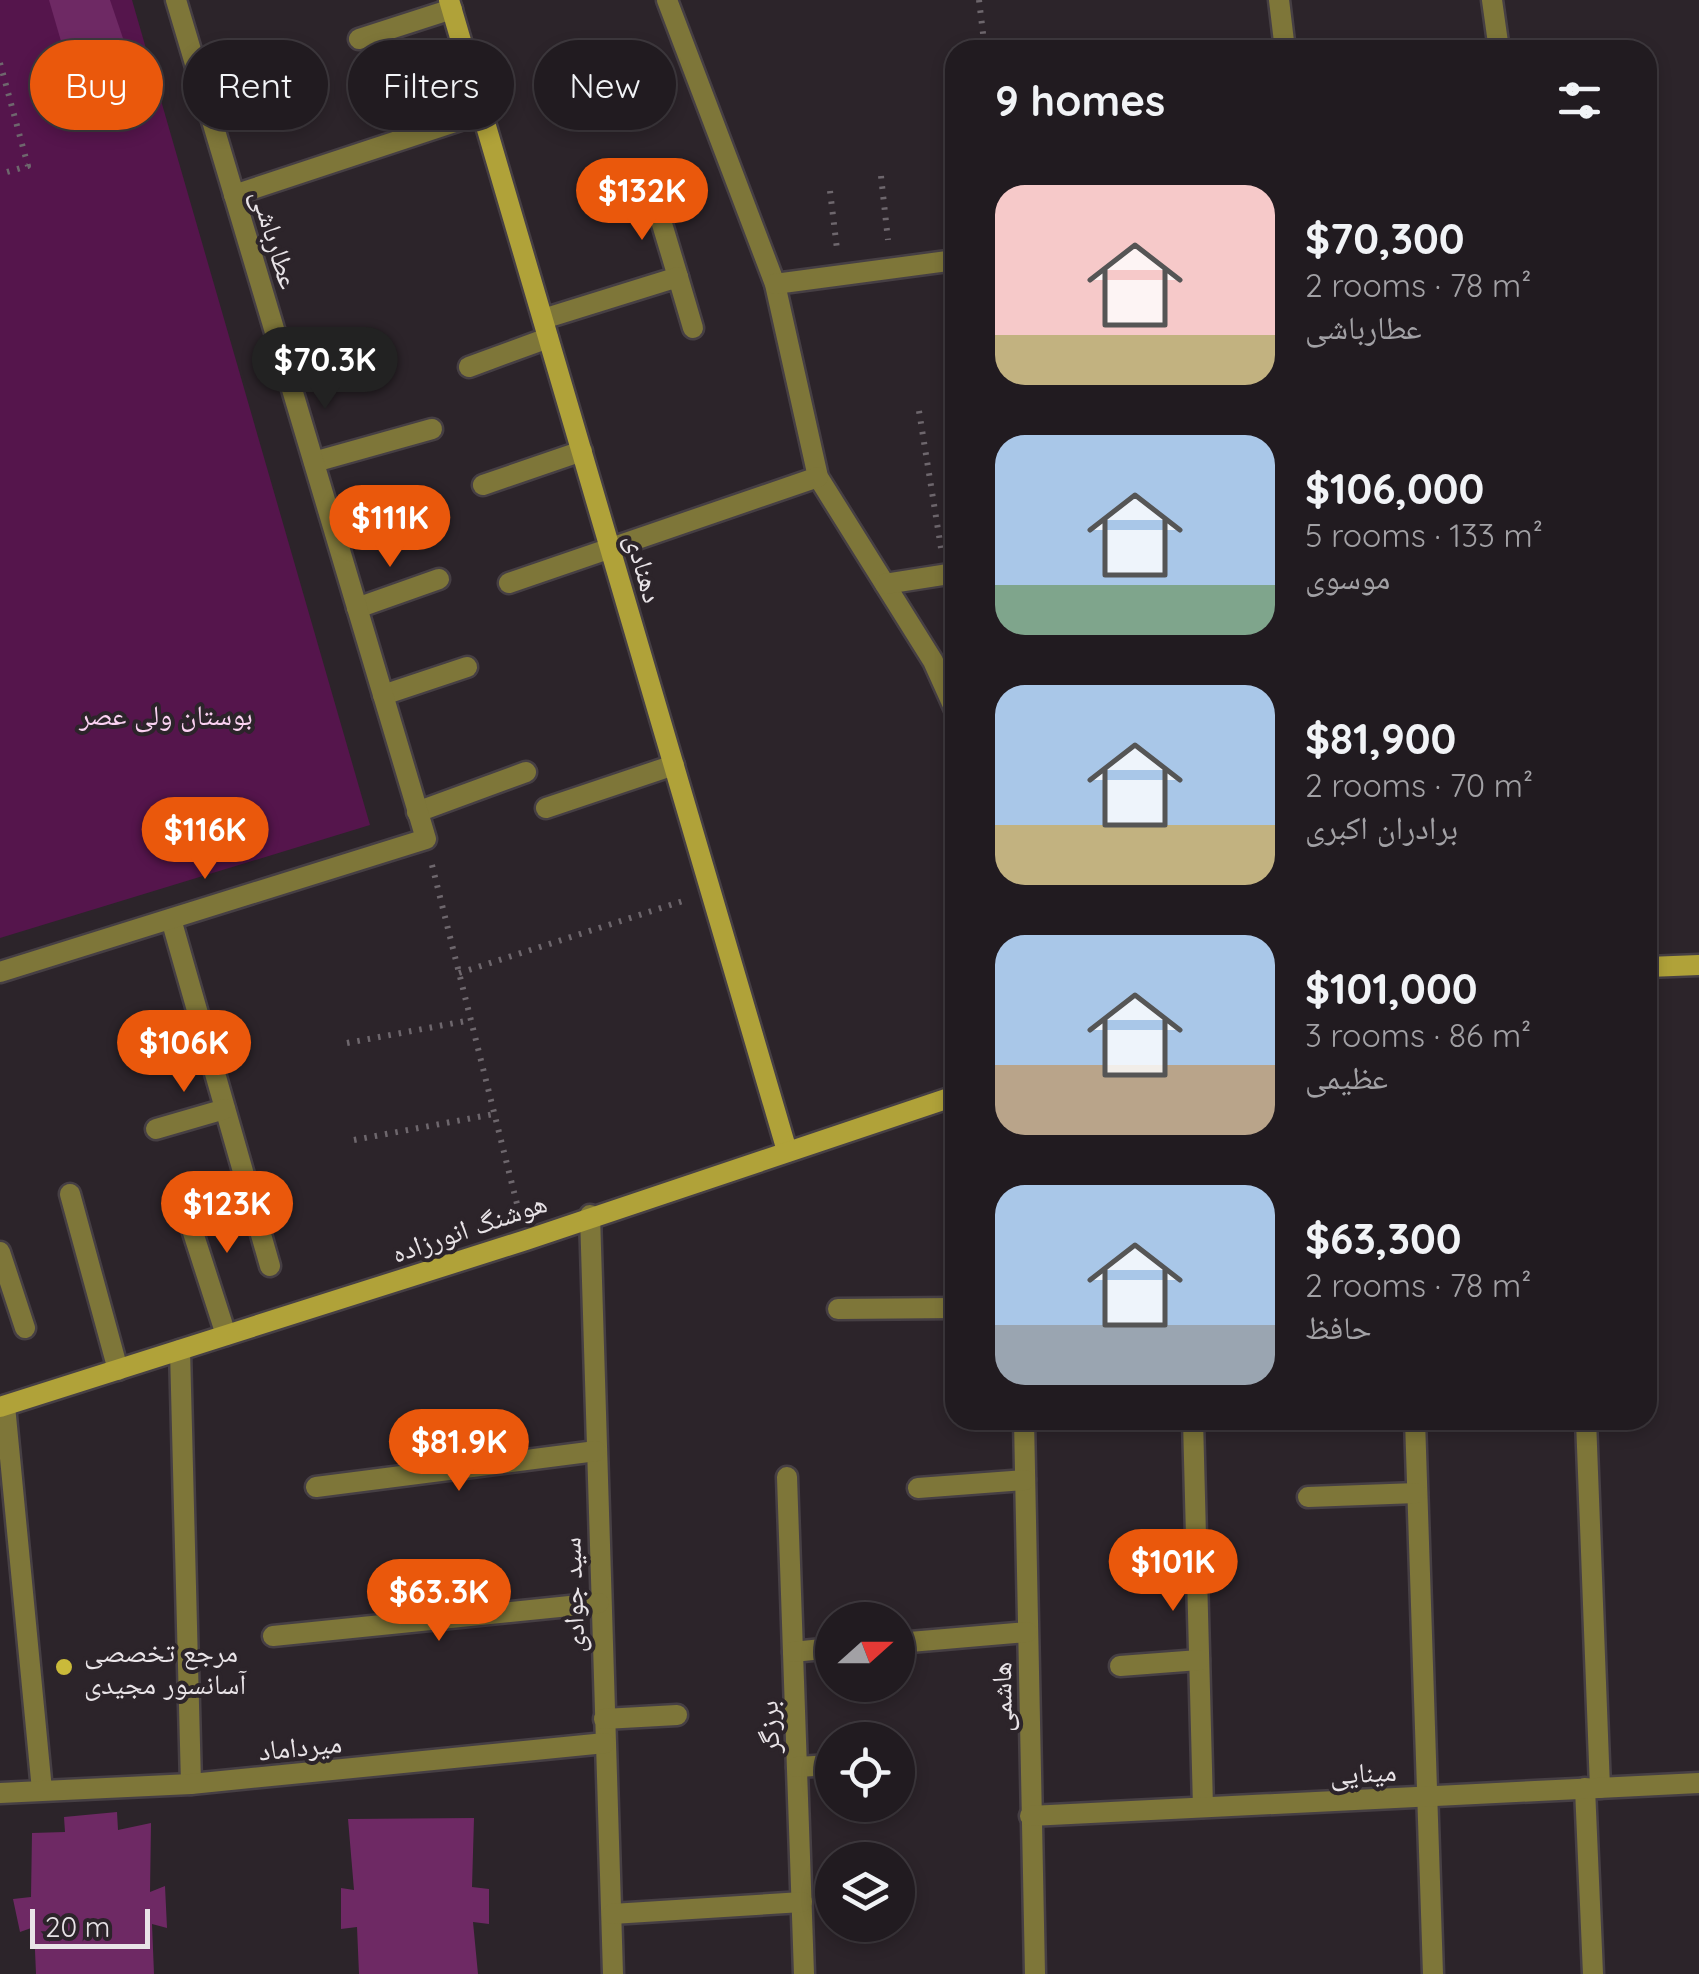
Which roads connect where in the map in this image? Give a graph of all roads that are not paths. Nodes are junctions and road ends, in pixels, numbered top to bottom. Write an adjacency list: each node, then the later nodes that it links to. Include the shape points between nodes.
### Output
1 (176, 0): 13 (street, عطارباشی)
2 (667, 0): 16 (street)
3 (1279, 0): 8 (street)
4 (1492, 0): 9 (street)
5 (450, 4): 6 (street); 7 (main road, دهنادی)
6 (359, 39)
7 (461, 40)
8 (1284, 40)
9 (1498, 40)
10 (431, 130): 13 (street)
11 (487, 130): 17 (main road, دهنادی)
12 (654, 194): 15 (street)
13 (234, 196): 22 (street, عطارباشی)
14 (945, 261): 16 (street)
15 (678, 277): 17 (street); 18 (street)
16 (775, 284): 23 (street)
17 (546, 328): 19 (street); 21 (main road, دهنادی)
18 (693, 328)
19 (469, 367)
20 (432, 429): 22 (street)
21 (582, 450): 24 (street); 25 (main road, دهنادی)
22 (314, 462): 30 (street, عطارباشی)
23 (818, 478): 25 (street); 29 (street)
24 (483, 485)
25 (610, 545): 28 (street); 34 (main road, دهنادی)
26 (945, 575): 29 (street)
27 (440, 579): 30 (street)
28 (509, 583)
29 (884, 584): 32 (street)
30 (357, 608): 33 (street, عطارباشی)
31 (466, 667): 33 (street)
32 (945, 688)
33 (382, 696): 37 (street, عطارباشی)
34 (674, 766): 36 (street); 45 (main road, دهنادی)
35 (526, 772): 37 (street)
36 (546, 808)
37 (417, 812): 38 (street, عطارباشی, via 426,839)
38 (171, 918): 41 (street); 43 (street)
39 (1699, 964): 40 (main road)
40 (1657, 966)
41 (0, 972)
42 (945, 1099): 45 (main road, هوشنگ انورزاده)
43 (226, 1109): 44 (street); 50 (street)
44 (156, 1129)
45 (787, 1150): 48 (main road, هوشنگ انورزاده)
46 (180, 1192): 54 (street)
47 (70, 1194): 56 (street)
48 (590, 1215): 54 (main road, هوشنگ انورزاده); 62 (street, سید جوادی)
49 (0, 1252): 53 (street)
50 (270, 1266)
51 (945, 1308): 52 (street)
52 (838, 1309)
53 (25, 1328)
54 (226, 1335): 55 (main road, هوشنگ انورزاده)
55 (180, 1350): 56 (main road, هوشنگ انورزاده); 83 (street)
56 (118, 1370): 57 (main road, هوشنگ انورزاده)
57 (2, 1406): 85 (street)
58 (1024, 1430): 64 (street, هاشمی)
59 (1193, 1430): 75 (street)
60 (1415, 1430): 67 (street)
61 (1586, 1430): 84 (street)
62 (596, 1451): 65 (street); 69 (street, سید جوادی)
63 (787, 1477): 74 (street, برزگر)
64 (1025, 1480): 66 (street); 70 (street, هاشمی)
65 (316, 1487)
66 (918, 1488)
67 (1418, 1493): 68 (street); 87 (street)
68 (1308, 1497)
69 (600, 1602): 71 (street); 78 (street, سید جوادی)
70 (1027, 1632): 72 (street); 89 (street, هاشمی)
71 (273, 1636)
72 (915, 1642)
73 (815, 1650): 74 (street)
74 (793, 1652): 81 (street, برزگر)
75 (1199, 1660): 76 (street); 88 (street)
76 (1120, 1666)
77 (678, 1715): 78 (street)
78 (604, 1719): 79 (street, سید جوادی)
79 (605, 1743): 83 (street, میرداماد); 91 (street, سید جوادی)
80 (815, 1765): 81 (street)
81 (797, 1767): 90 (street, برزگر)
82 (1699, 1783): 84 (street, مینایی)
83 (191, 1784): 85 (street, میرداماد)
84 (1592, 1788): 87 (street, مینایی); 96 (street)
85 (42, 1790): 86 (street, میرداماد)
86 (0, 1793)
87 (1427, 1796): 88 (street, مینایی); 95 (street)
88 (1203, 1807): 89 (street, مینایی)
89 (1030, 1816): 94 (street, هاشمی)
90 (802, 1902): 91 (street); 93 (street, برزگر)
91 (612, 1914): 92 (street, سید جوادی)
92 (613, 1974)
93 (804, 1974)
94 (1036, 1974)
95 (1432, 1974)
96 (1593, 1974)

